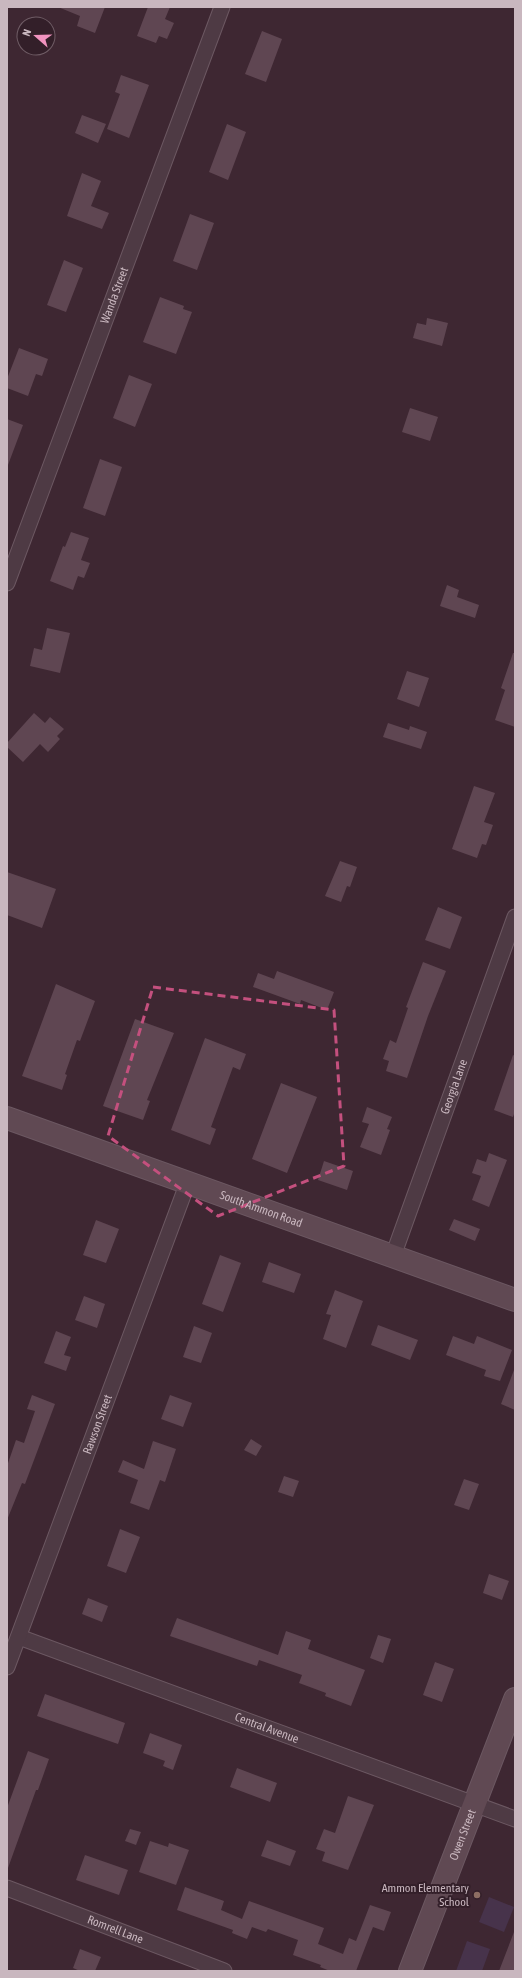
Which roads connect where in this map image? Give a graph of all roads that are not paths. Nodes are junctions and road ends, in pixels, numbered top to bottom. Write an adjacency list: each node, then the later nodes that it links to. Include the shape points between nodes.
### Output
1 (222, 7): 2 (street, Wanda Street)
2 (7, 584)
3 (515, 917): 6 (street, Georgia Lane)
4 (7, 1118): 5 (main road, South Ammon Road)
5 (188, 1182): 6 (main road, South Ammon Road); 8 (street, Rawson Street)
6 (393, 1256): 7 (main road, South Ammon Road)
7 (515, 1300)
8 (19, 1637): 9 (street, Rawson Street); 11 (street, Central Avenue)
9 (7, 1667)
10 (515, 1699): 11 (main road, Owen Street)
11 (474, 1804): 12 (street, Central Avenue); 15 (main road, Owen Street)
12 (515, 1819)
13 (7, 1888): 14 (street, Romrell Lane)
14 (224, 1971)
15 (410, 1971)

